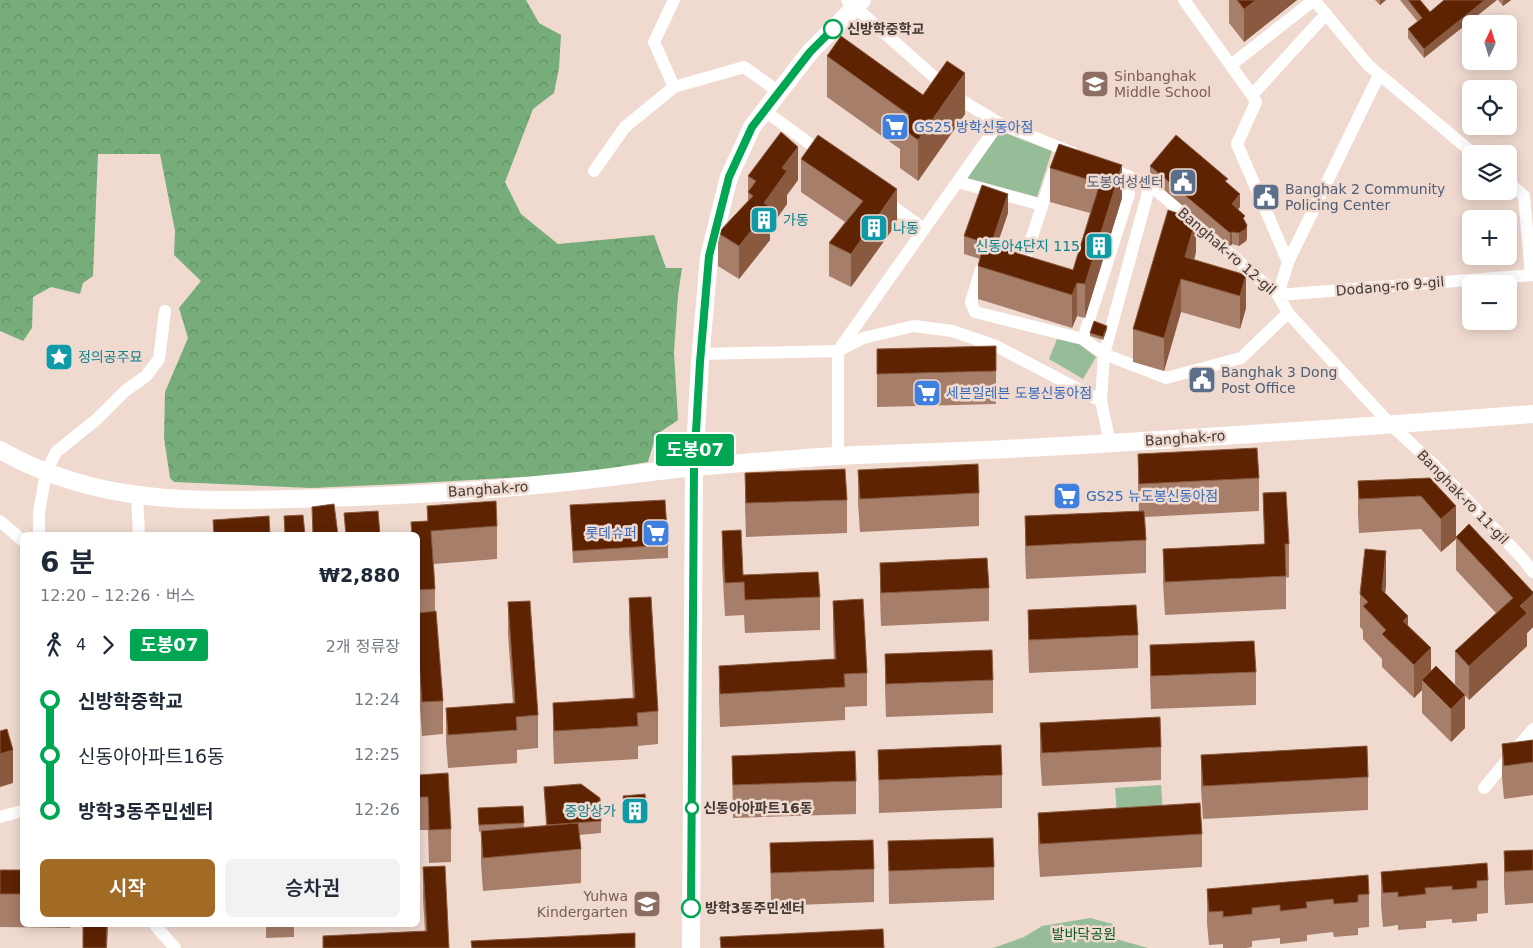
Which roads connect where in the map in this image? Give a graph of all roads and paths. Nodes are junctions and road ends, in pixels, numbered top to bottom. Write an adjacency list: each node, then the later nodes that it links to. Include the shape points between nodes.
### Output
1 (674, 0): 8 (street, via 654,42)
2 (1184, 0): 6 (street)
3 (1314, 0): 5 (street); 6 (street)
4 (855, 2): 9 (main road); 12 (street, Banghak-ro 12-gil, via 959,99)
5 (1326, 14): 7 (street); 10 (street)
6 (1231, 64): 10 (street)
7 (1379, 75): 13 (street); 24 (street)
8 (674, 87): 9 (street, via 744,67); 15 (street, via 625,127)
9 (779, 92): 11 (main road)
10 (1252, 95): 24 (street, via 1256,102 1237,144)
11 (765, 110): 14 (street); 31 (main road, via 752,127 729,177 709,256)
12 (999, 123): 17 (street); 19 (street, Banghak-ro 12-gil)
13 (1463, 145)
14 (836, 164)
15 (594, 171)
16 (1072, 176): 22 (street, via 1054,170)
17 (958, 182): 22 (street); 23 (street)
18 (1091, 182): 29 (street, via 1129,194)
19 (1150, 185): 26 (street, Banghak-ro 12-gil); 32 (street)
20 (1517, 190): 25 (street, Dodang-ro 9-gil, via 1524,196)
21 (876, 194): 23 (street)
22 (1042, 205): 29 (street, via 1023,264 1007,258 981,270 971,302 975,312)
23 (924, 230): 30 (street)
24 (1288, 262): 26 (street)
25 (1532, 275): 26 (street, Dodang-ro 9-gil)
26 (1278, 294): 28 (street, Banghak-ro 12-gil)
27 (165, 311): 40 (street, via 159,359 146,376 56,452)
28 (1288, 313): 32 (street, via 1241,358 1166,378); 35 (street, Banghak-ro 12-gil)
29 (1082, 339): 32 (street)
30 (838, 351): 31 (street); 33 (street, via 863,338 914,326 952,331 996,346); 38 (street)
31 (701, 354): 39 (main road)
32 (1104, 354): 33 (street)
33 (1101, 401): 36 (street)
34 (1533, 414): 35 (main road, Banghak-ro)
35 (1390, 424): 36 (main road, Banghak-ro); 46 (street, Banghak-ro 11-gil)
36 (1110, 443): 38 (main road, Banghak-ro)
37 (0, 450): 40 (main road, Banghak-ro)
38 (838, 456): 39 (main road, Banghak-ro)
39 (694, 467): 41 (main road, Banghak-ro, via 563,483 391,496 177,499); 54 (main road)
40 (46, 473): 41 (main road, Banghak-ro); 43 (street)
41 (137, 496): 44 (street)
42 (0, 521): 45 (street)
43 (39, 532)
44 (139, 532)
45 (20, 538)
46 (1527, 558): 47 (street, Banghak-ro 11-gil)
47 (1533, 572)
48 (1533, 729): 49 (street)
49 (1484, 788)
50 (20, 812): 51 (street)
51 (0, 817)
52 (157, 927): 53 (street)
53 (175, 948)
54 (691, 948)

